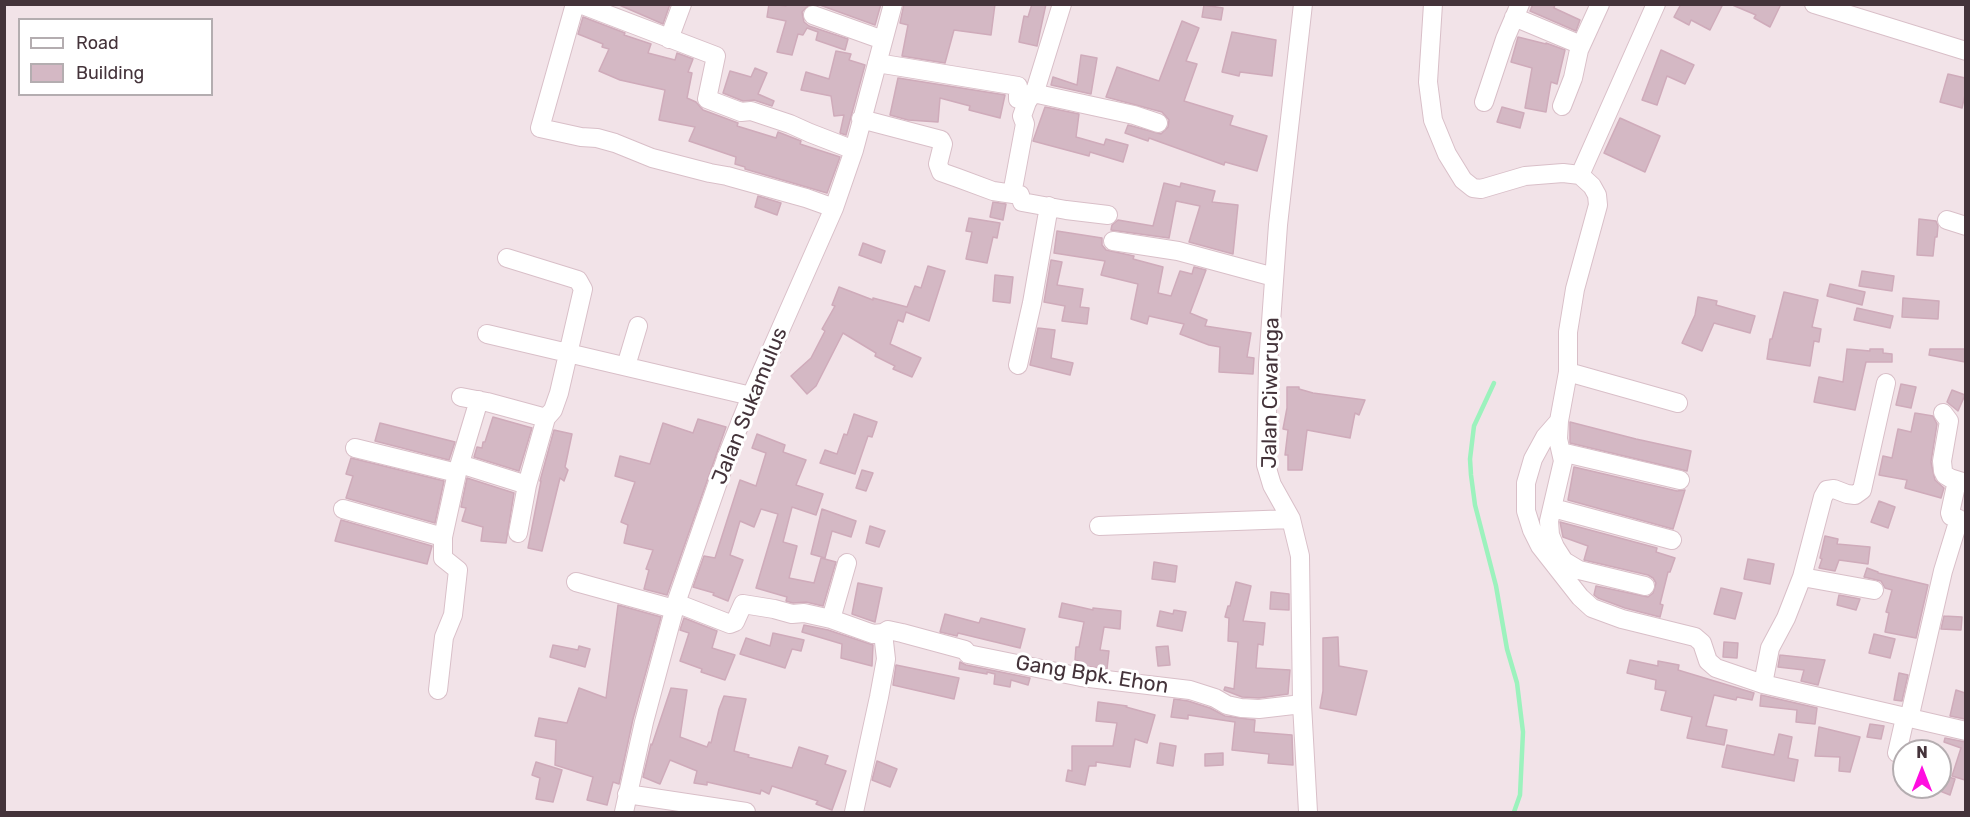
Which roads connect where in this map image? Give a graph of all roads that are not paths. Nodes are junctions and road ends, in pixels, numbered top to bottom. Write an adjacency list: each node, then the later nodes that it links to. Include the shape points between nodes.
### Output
1 (575, 4): 27 (street, via 540,128 597,138 652,158)
2 (580, 4): 13 (street)
3 (682, 4): 13 (street)
4 (892, 4): 14 (street, Jalan Sukamulus)
5 (1062, 4): 18 (street)
6 (1303, 4): 33 (street, Jalan Ciwaruga)
7 (1433, 4): 24 (street, via 1428,82 1433,120 1463,180 1481,189 1535,175)
8 (1600, 4): 15 (street)
9 (1656, 4): 24 (street)
10 (1814, 4): 16 (street)
11 (1517, 11): 15 (street); 19 (street)
12 (813, 15): 14 (street)
13 (669, 39): 23 (street, via 716,57 706,99 790,124)
14 (883, 40): 17 (street, Jalan Sukamulus)
15 (1581, 45): 20 (street, via 1574,78)
16 (1965, 51)
17 (877, 63): 18 (street, via 1018,86 1018,99); 21 (street, Jalan Sukamulus)
18 (1030, 97): 22 (street, via 1134,115); 25 (street, via 1022,116 1025,124)
19 (1484, 102)
20 (1562, 106)
21 (861, 119): 23 (street, Jalan Sukamulus); 25 (street, via 941,140 941,171 993,191)
22 (1158, 123)
23 (854, 150): 27 (street, Jalan Sukamulus)
24 (1580, 176): 39 (street, via 1592,186 1598,205 1575,289 1568,332)
25 (1012, 194): 26 (street, via 1020,195 1022,202)
26 (1050, 206): 28 (street); 37 (street)
27 (834, 208): 41 (street, Jalan Sukamulus)
28 (1108, 215)
29 (1947, 220): 30 (street)
30 (1965, 226)
31 (1113, 241): 33 (street, via 1178,251)
32 (507, 258): 36 (street, via 578,280 583,289)
33 (1274, 277): 54 (street, Jalan Ciwaruga, via 1266,465)
34 (638, 326): 38 (street)
35 (487, 334): 36 (street)
36 (567, 354): 38 (street); 43 (street, via 559,393)
37 (1018, 365)
38 (626, 366): 41 (street)
39 (1568, 372): 42 (street); 45 (street)
40 (1886, 383): 60 (street, via 1862,490 1855,495 1827,490)
41 (751, 396): 64 (street, Jalan Sukamulus)
42 (1678, 403)
43 (546, 418): 48 (street, via 470,399); 51 (street)
44 (1952, 418): 50 (street, via 1943,471)
45 (1558, 421): 47 (street); 67 (street, via 1533,459 1527,483 1526,511 1540,546 1592,608 1695,637 1702,643 1708,662 1716,668)
46 (355, 448): 48 (street)
47 (1561, 452): 49 (street); 52 (street, via 1563,461)
48 (459, 468): 51 (street); 57 (street)
49 (1680, 480)
50 (1961, 482): 70 (street, via 1950,513 1959,519)
51 (527, 485): 56 (street)
52 (1553, 508): 58 (street); 62 (street, via 1550,535 1564,561 1579,570)
53 (343, 509): 57 (street)
54 (1291, 519): 55 (street); 69 (street, Jalan Ciwaruga, via 1300,556)
55 (1099, 526)
56 (518, 533)
57 (443, 537): 68 (street, via 443,558 458,570)
58 (1672, 540)
59 (847, 563): 65 (street)
60 (1802, 577): 63 (street); 67 (street, via 1770,648)
61 (576, 582): 64 (street)
62 (1645, 586)
63 (1874, 590)
64 (675, 606): 65 (street, Gang Bpk. Ehon, via 730,624 735,622 743,604); 73 (street, Jalan Sukamulus)
65 (831, 620): 66 (street, Gang Bpk. Ehon, via 873,634)
66 (883, 633): 69 (street, Gang Bpk. Ehon, via 902,633 968,654 1081,677 1190,690 1241,708); 76 (street, via 886,659)
67 (1763, 684): 70 (street)
68 (438, 690)
69 (1302, 704): 77 (street, Jalan Ciwaruga)
70 (1907, 719): 71 (street); 72 (street)
71 (1965, 731)
72 (1902, 739)
73 (627, 794): 74 (street, Jalan Sukamulus); 75 (street)
74 (624, 813)
75 (746, 813)
76 (854, 813)
77 (1308, 813)

